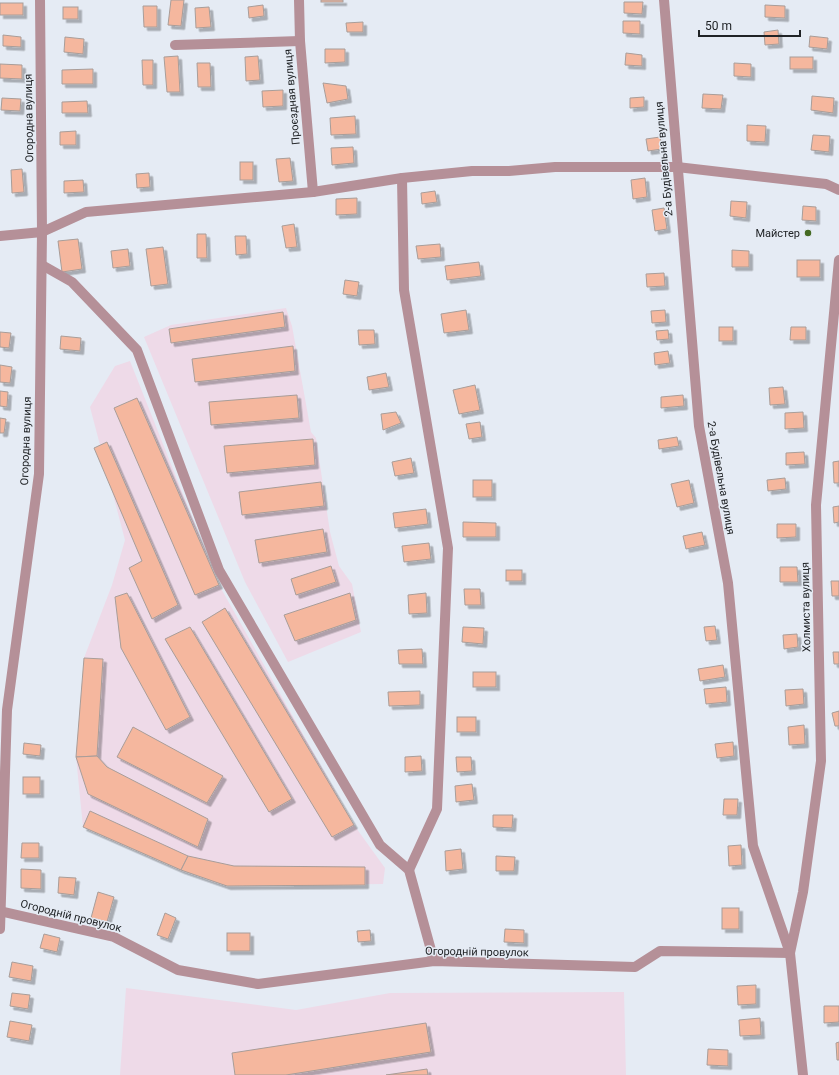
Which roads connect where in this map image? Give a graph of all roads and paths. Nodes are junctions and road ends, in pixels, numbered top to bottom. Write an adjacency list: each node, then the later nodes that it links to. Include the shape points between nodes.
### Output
1 (40, 0): 10 (street, Огородна вулиця)
2 (298, 0): 4 (street, Проєздная вулиця)
3 (664, 1): 6 (street, 2-а Будівельна вулиця)
4 (300, 42): 5 (street); 9 (street, Проєздная вулиця)
5 (175, 45)
6 (677, 167): 7 (street, via 556,167); 8 (street, via 826,184); 17 (street, 2-а Будівельна вулиця, via 699,426 728,582 753,846)
7 (402, 178): 9 (street); 14 (street, via 404,290 448,548 438,808)
8 (839, 190)
9 (313, 192): 10 (street, via 86,212)
10 (42, 232): 11 (street); 13 (street, Огородна вулиця)
11 (0, 236)
12 (839, 260): 17 (street, Холмиста вулиця, via 816,505 821,761 803,892)
13 (42, 265): 14 (street, via 72,282 137,350 219,570 380,845); 15 (street, Огородна вулиця, via 39,474 7,710)
14 (409, 870): 18 (street)
15 (1, 911): 16 (street, Огородна вулиця); 18 (street, Огородній провулок, via 114,937 178,970 258,984)
16 (0, 929)
17 (790, 953): 18 (street, Огородній провулок, via 660,951 635,968); 19 (street)
18 (434, 961)
19 (803, 1075)

